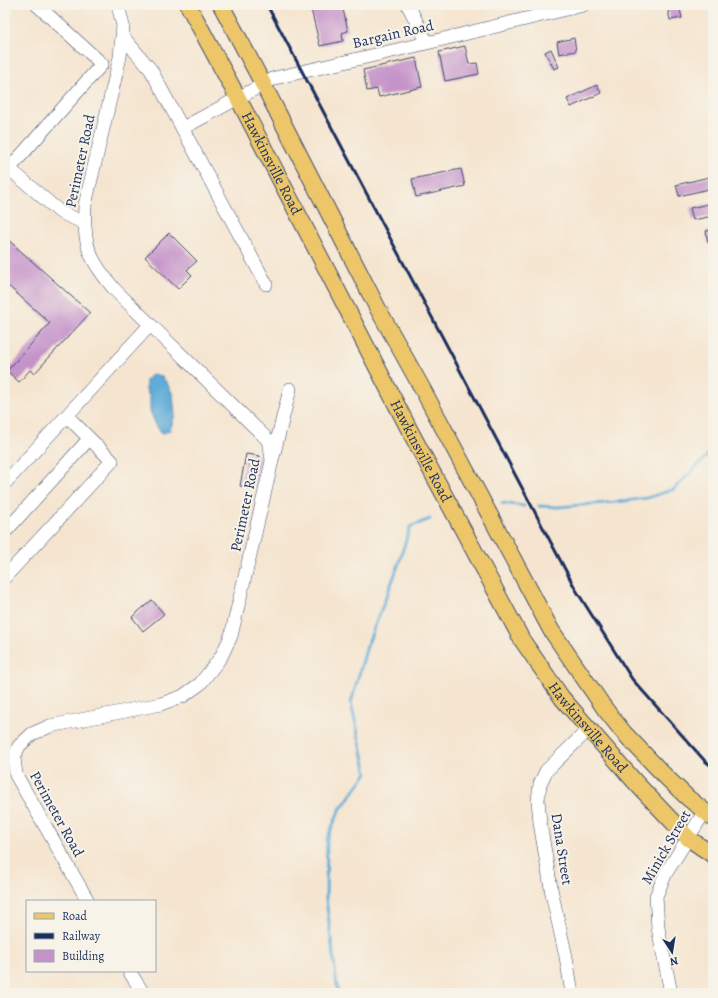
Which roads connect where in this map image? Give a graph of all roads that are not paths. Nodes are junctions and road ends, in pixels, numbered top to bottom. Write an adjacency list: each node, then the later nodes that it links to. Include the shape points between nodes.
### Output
1 (37, 5): 12 (street, via 102,64)
2 (118, 5): 7 (street, Perimeter Road)
3 (188, 5): 10 (main road, Hawkinsville Road)
4 (221, 5): 9 (main road, Hawkinsville Road)
5 (408, 5): 8 (street)
6 (576, 6): 8 (street, Bargain Road)
7 (123, 37): 11 (street, via 151,70); 13 (street, Perimeter Road, via 85,205)
8 (427, 43): 9 (street, Bargain Road, via 275,78)
9 (263, 84): 10 (street, Bargain Road); 24 (main road, Hawkinsville Road, via 378,309 551,630 605,709 644,756)
10 (238, 98): 11 (street, Bargain Road); 23 (main road, Hawkinsville Road, via 410,431 522,640 562,698)
11 (183, 128): 14 (street)
12 (7, 167): 13 (street, via 60,212)
13 (84, 223): 15 (street, Perimeter Road, via 86,242 94,262 115,290)
14 (266, 284)
15 (150, 325): 17 (street); 19 (street, Perimeter Road, via 266,438 270,445)
16 (290, 389): 19 (street)
17 (66, 416): 18 (street); 20 (street)
18 (89, 439): 21 (street); 22 (street, via 112,461)
19 (272, 461): 27 (street, Perimeter Road, via 231,636 221,657 200,684 183,696 161,704 50,726 32,734 18,746 14,757 16,775)
20 (5, 483)
21 (5, 532)
22 (5, 576)
23 (590, 729): 25 (main road, Hawkinsville Road); 30 (street, Dana Street, via 546,771 540,784 538,800 552,894)
24 (709, 814): 25 (street, Minick Street)
25 (688, 838): 26 (main road, Hawkinsville Road); 31 (street, Minick Street, via 666,873 656,896 658,928)
26 (713, 855)
27 (87, 900)
28 (130, 972): 29 (street)
29 (143, 993)
30 (572, 993)
31 (671, 993)

